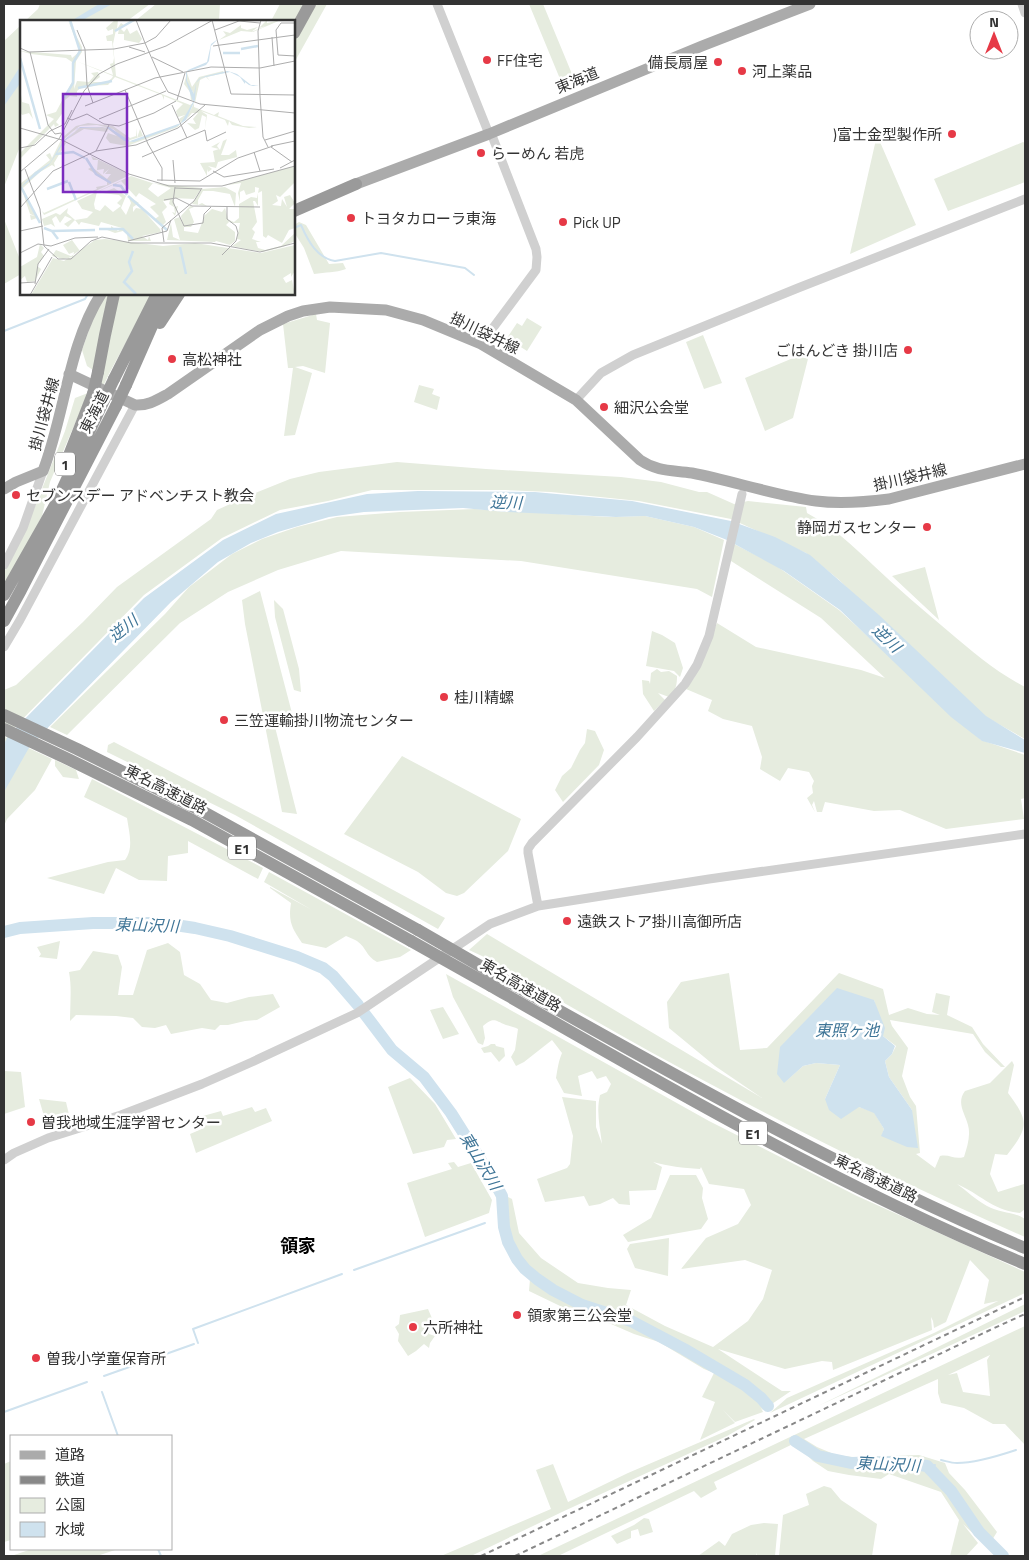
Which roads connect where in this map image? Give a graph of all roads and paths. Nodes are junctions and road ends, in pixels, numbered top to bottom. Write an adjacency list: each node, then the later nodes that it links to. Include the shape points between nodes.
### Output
1 (310, 4): 6 (highway)
2 (437, 4): 7 (street)
3 (810, 4): 7 (main road, 東海道)
4 (1022, 4): 5 (street)
5 (1025, 13)
6 (295, 31)
7 (490, 134): 8 (main road, 東海道); 17 (street, via 537,257 536,270)
8 (356, 184): 10 (highway); 11 (highway)
9 (1025, 199): 21 (street, via 633,355 601,373)
10 (295, 204)
11 (295, 211)
12 (100, 295): 19 (main road)
13 (114, 295): 20 (highway, 1, bridge, via 98,372)
14 (156, 295): 20 (highway, 東海道 / 1, bridge, via 114,379)
15 (166, 295): 18 (highway, 東海道 / 1)
16 (178, 295): 18 (highway, 1)
17 (481, 344): 21 (main road, 掛川袋井線); 22 (main road, 掛川袋井線, via 423,320 386,310 330,307 303,311 260,330 152,403)
18 (138, 355): 29 (highway, 東海道 / 1, bridge, via 116,406)
19 (69, 374): 22 (main road, 掛川袋井線); 24 (main road, 掛川袋井線)
20 (98, 397): 28 (highway, 東海道 / 1, via 54,507)
21 (576, 400): 23 (main road, 掛川袋井線, via 649,466 818,501 889,500)
22 (135, 405): 30 (street)
23 (1025, 464)
24 (43, 471): 25 (main road, 掛川袋井線); 27 (street, via 23,528)
25 (4, 489)
26 (741, 497): 34 (street, via 710,636 697,665 685,684 528,849)
27 (4, 565)
28 (4, 595)
29 (4, 621)
30 (4, 647)
31 (4, 715): 35 (highway, 東名高速道路 / E1, via 200,810)
32 (4, 729): 35 (highway, 東名高速道路 / E1, via 192,820)
33 (1025, 834): 34 (street)
34 (538, 906): 37 (street, via 490,924 357,1013 198,1085 121,1115 48,1138)
35 (415, 936): 36 (highway, 東名高速道路 / E1, bridge)
36 (493, 980): 38 (highway, 東名高速道路 / E1, via 810,1146); 39 (highway, 東名高速道路 / E1, via 622,1061 779,1147 892,1204)
37 (4, 1160)
38 (1025, 1248)
39 (1025, 1264)

